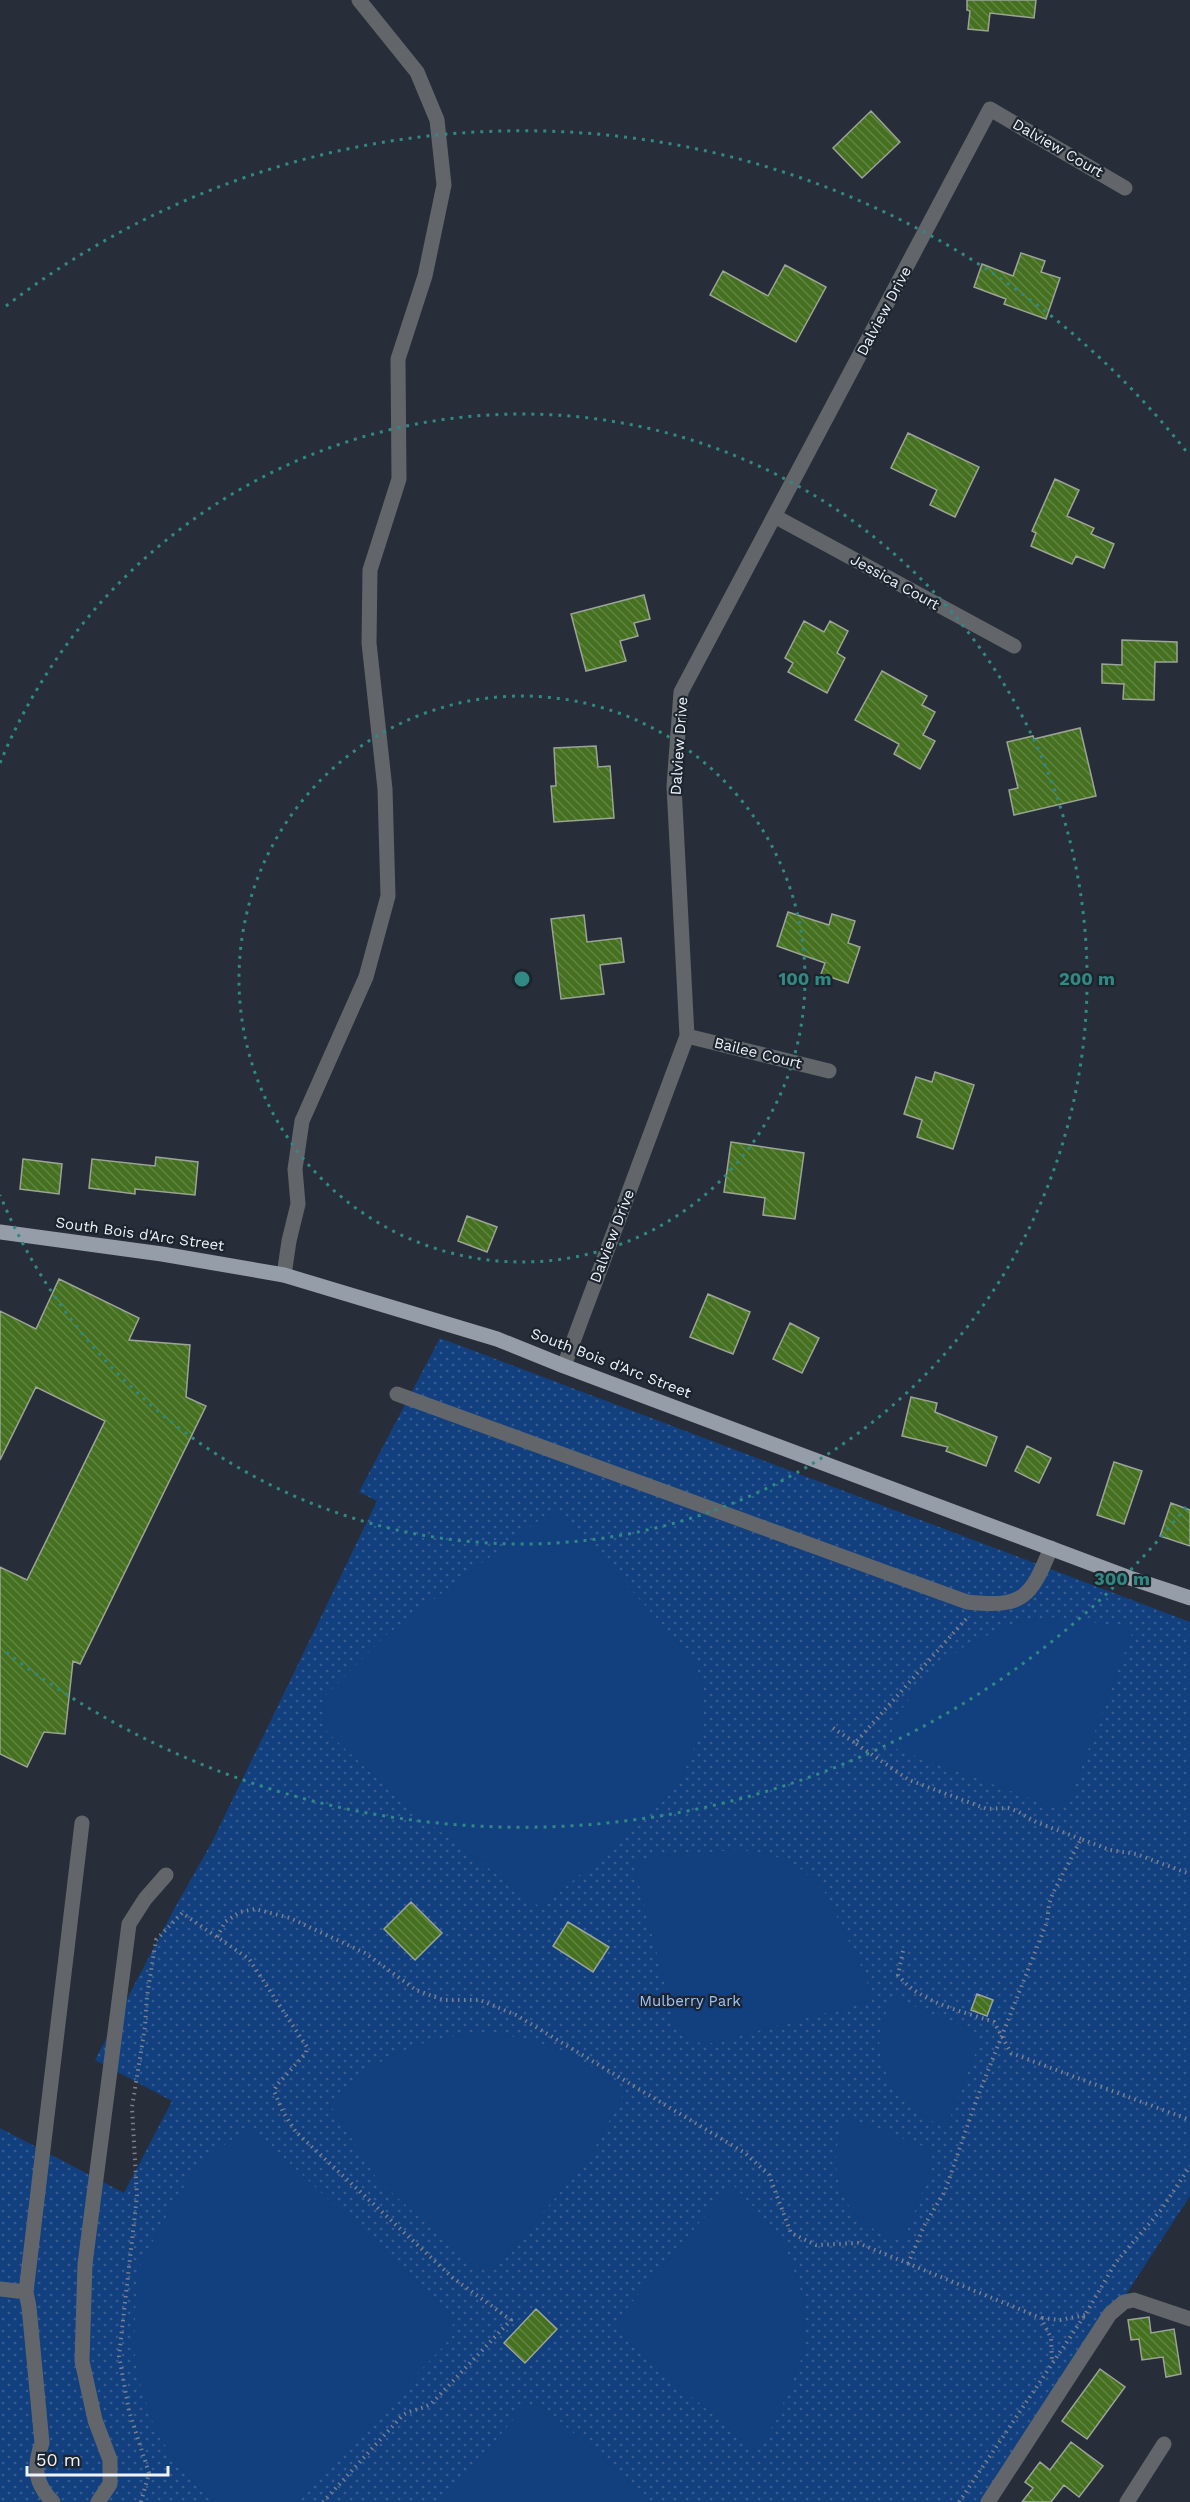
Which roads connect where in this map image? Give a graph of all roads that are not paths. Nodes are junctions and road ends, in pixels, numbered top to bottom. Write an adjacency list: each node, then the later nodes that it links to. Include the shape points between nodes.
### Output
1 (359, 0): 9 (street, via 417,72 437,120 444,185 425,276 398,359 399,479 370,570 369,643 384,789 388,896 366,977 302,1121 295,1169 298,1204)
2 (990, 109): 3 (street, Dalview Court); 4 (street, Dalview Drive)
3 (1125, 188)
4 (776, 517): 5 (street, Jessica Court); 6 (street, Dalview Drive, via 681,692 674,786)
5 (1014, 646)
6 (687, 1036): 7 (street, Bailee Court); 10 (street, Dalview Drive)
7 (829, 1071)
8 (0, 1232): 9 (main road, South Bois d'Arc Street)
9 (284, 1275): 10 (main road, South Bois d'Arc Street, via 497,1339)
10 (564, 1366): 12 (main road, South Bois d'Arc Street)
11 (397, 1394): 12 (street, via 967,1602 994,1605 1026,1596 1036,1584)
12 (1051, 1548): 13 (main road, South Bois d'Arc Street)
13 (1190, 1598)
14 (82, 1823): 17 (street)
15 (166, 1875): 21 (street, via 129,1924 85,2264 82,2361 95,2420 110,2460 110,2484)
16 (0, 2289): 17 (street)
17 (26, 2292): 20 (street, via 42,2443 36,2460 37,2481)
18 (1190, 2319): 22 (street, via 1134,2300 1124,2302 1110,2314)
19 (1164, 2444): 23 (street)
20 (53, 2502)
21 (99, 2502)
22 (988, 2502)
23 (1127, 2502)

